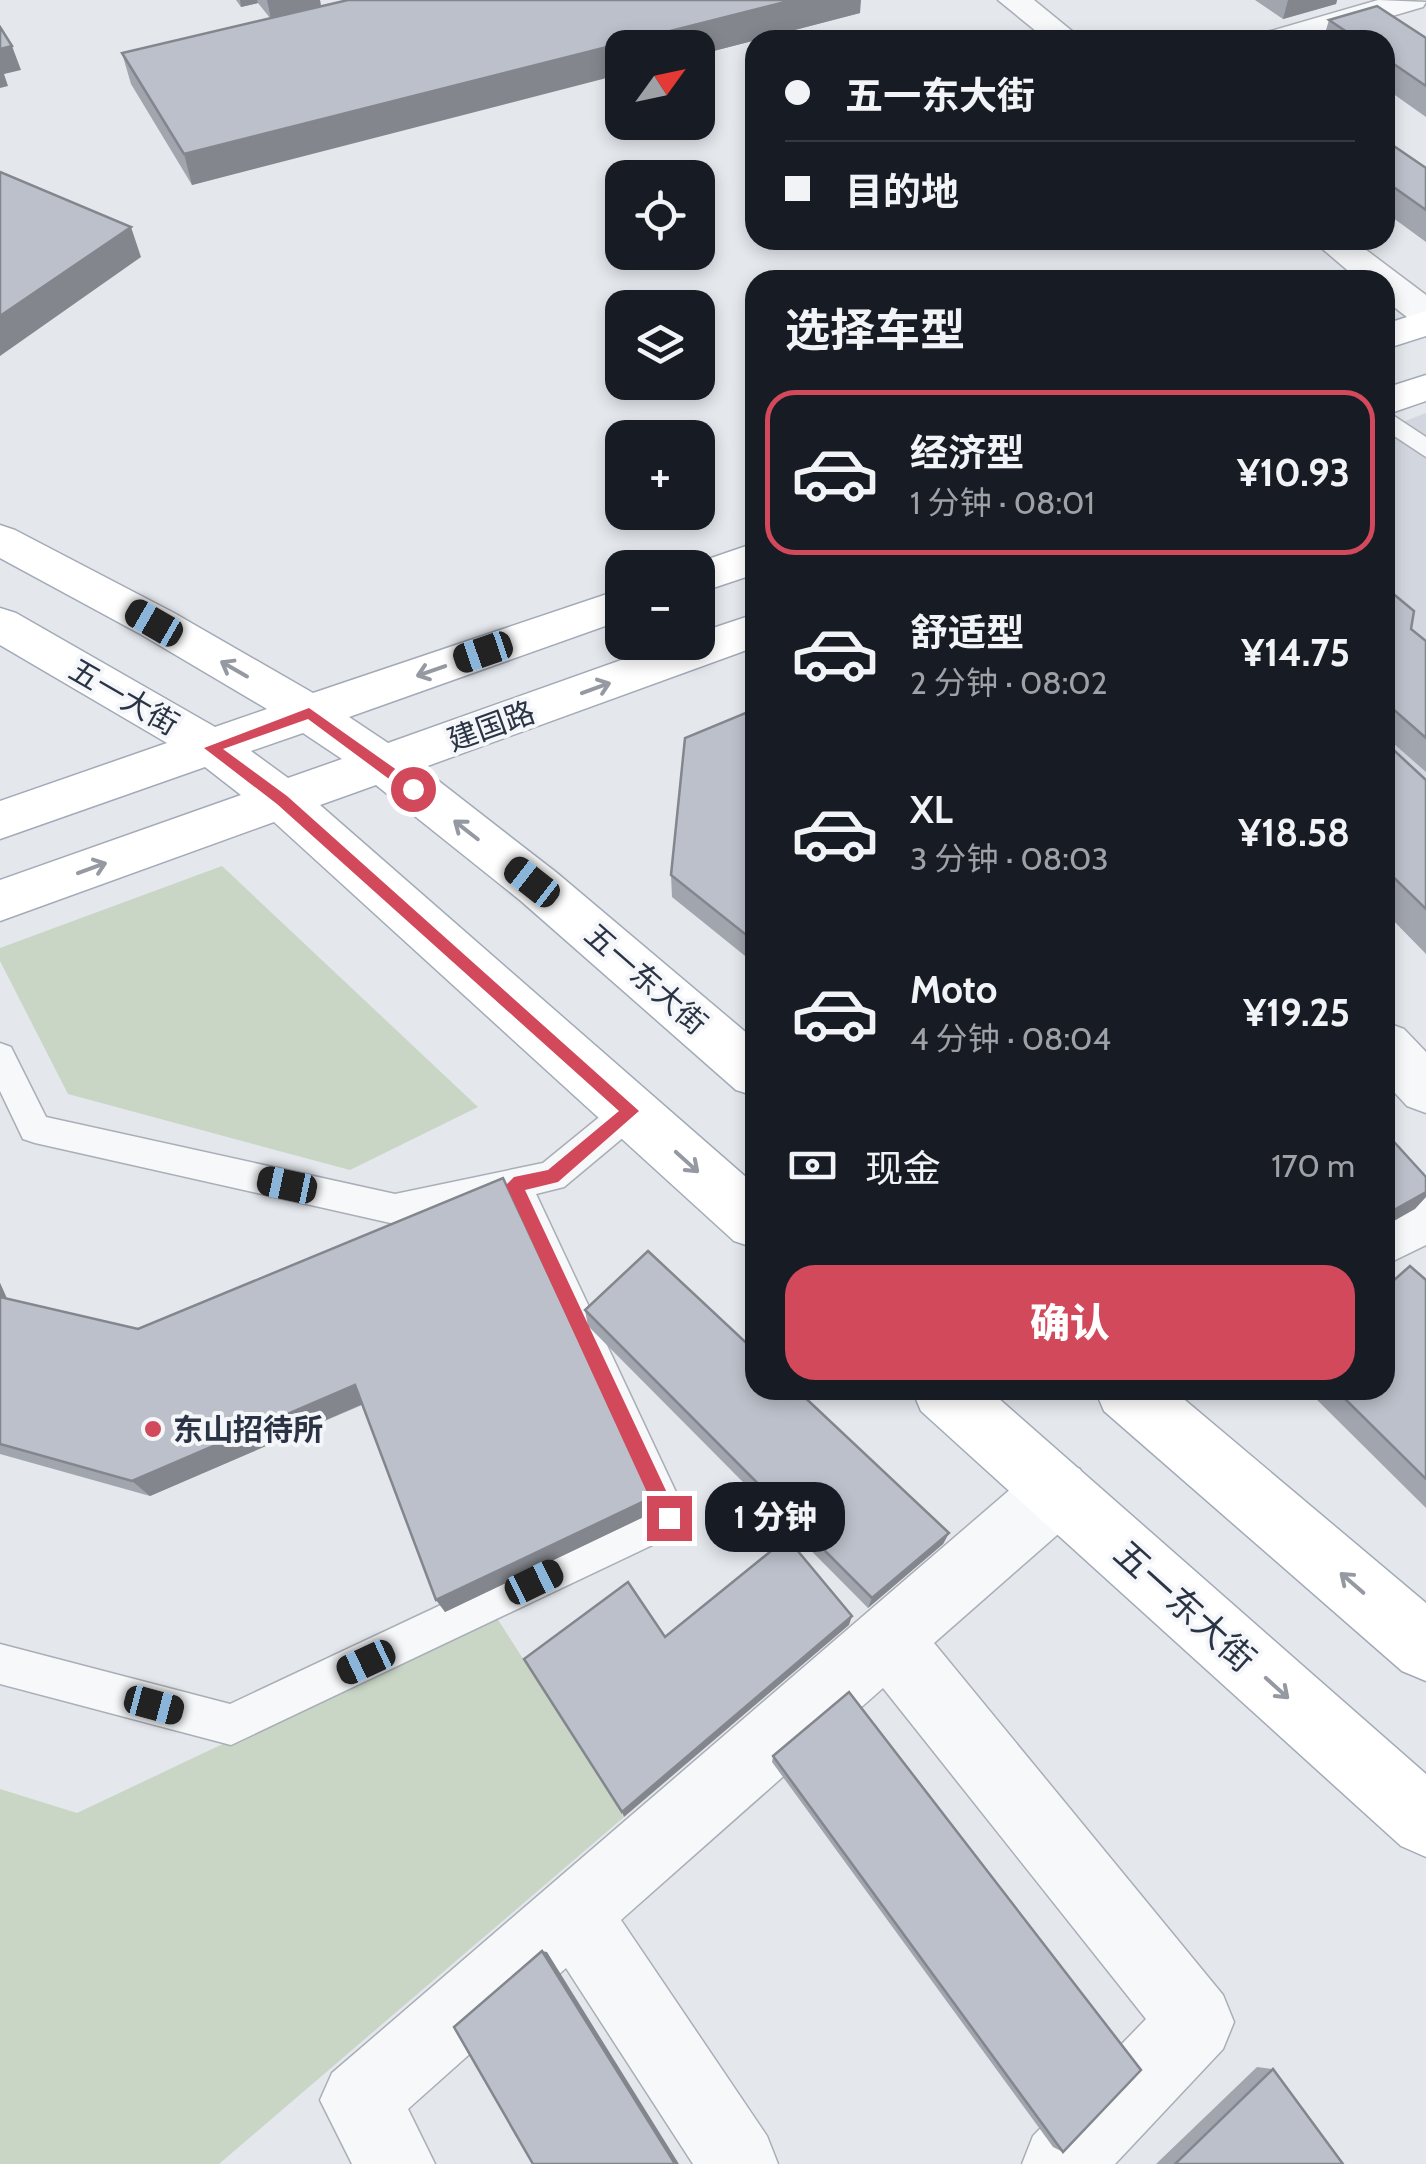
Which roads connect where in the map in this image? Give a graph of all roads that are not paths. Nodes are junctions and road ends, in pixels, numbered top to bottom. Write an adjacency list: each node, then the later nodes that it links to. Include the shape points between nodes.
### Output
1 (1014, 0): 3 (street)
2 (1391, 13): 4 (street); 5 (street)
3 (1054, 30)
4 (1318, 30)
5 (1346, 30)
6 (1343, 250): 7 (street)
7 (1370, 270)
8 (1395, 289): 9 (street)
9 (1426, 313)
10 (1426, 323): 11 (main road)
11 (1395, 334)
12 (1426, 387): 13 (main road)
13 (1395, 398)
14 (1395, 426): 15 (lane)
15 (1426, 449)
16 (0, 540): 22 (main road, one-way to 16, via 124,605)
17 (745, 562): 18 (main road)
18 (715, 572)
19 (605, 612): 22 (main road, 建国路, one-way to 22)
20 (0, 624): 23 (main road, 五一大街)
21 (745, 633): 22 (main road, 建国路, one-way to 21)
22 (346, 739): 23 (main road, 建国路); 23 (main road, 建国路); 28 (main road, 五一东大街, one-way to 22, via 532,882)
23 (246, 774): 24 (main road, 建国路); 25 (main road, 建国路, one-way to 23); 30 (main road)
24 (0, 820)
25 (0, 901)
26 (1395, 1056): 29 (street)
27 (0, 1057): 31 (lane, via 35,1129 396,1209)
28 (745, 1064)
29 (1426, 1089)
30 (630, 1111): 31 (lane, via 552,1176); 32 (main road, one-way to 32)
31 (514, 1185): 40 (lane, via 669,1518 231,1726)
32 (745, 1213)
33 (1426, 1214): 34 (street)
34 (1395, 1232)
35 (954, 1400): 37 (main road, 五一东大街)
36 (1138, 1400): 39 (main road, one-way to 36)
37 (1058, 1492): 38 (street); 41 (main road, 五一东大街, one-way to 41)
38 (888, 1640): 42 (street); 45 (street, via 1196,2022)
39 (1426, 1647)
40 (0, 1664)
41 (1426, 1821)
42 (573, 1913): 43 (street, via 359,2100); 44 (street)
43 (396, 2164)
44 (739, 2164)
45 (1061, 2164)

